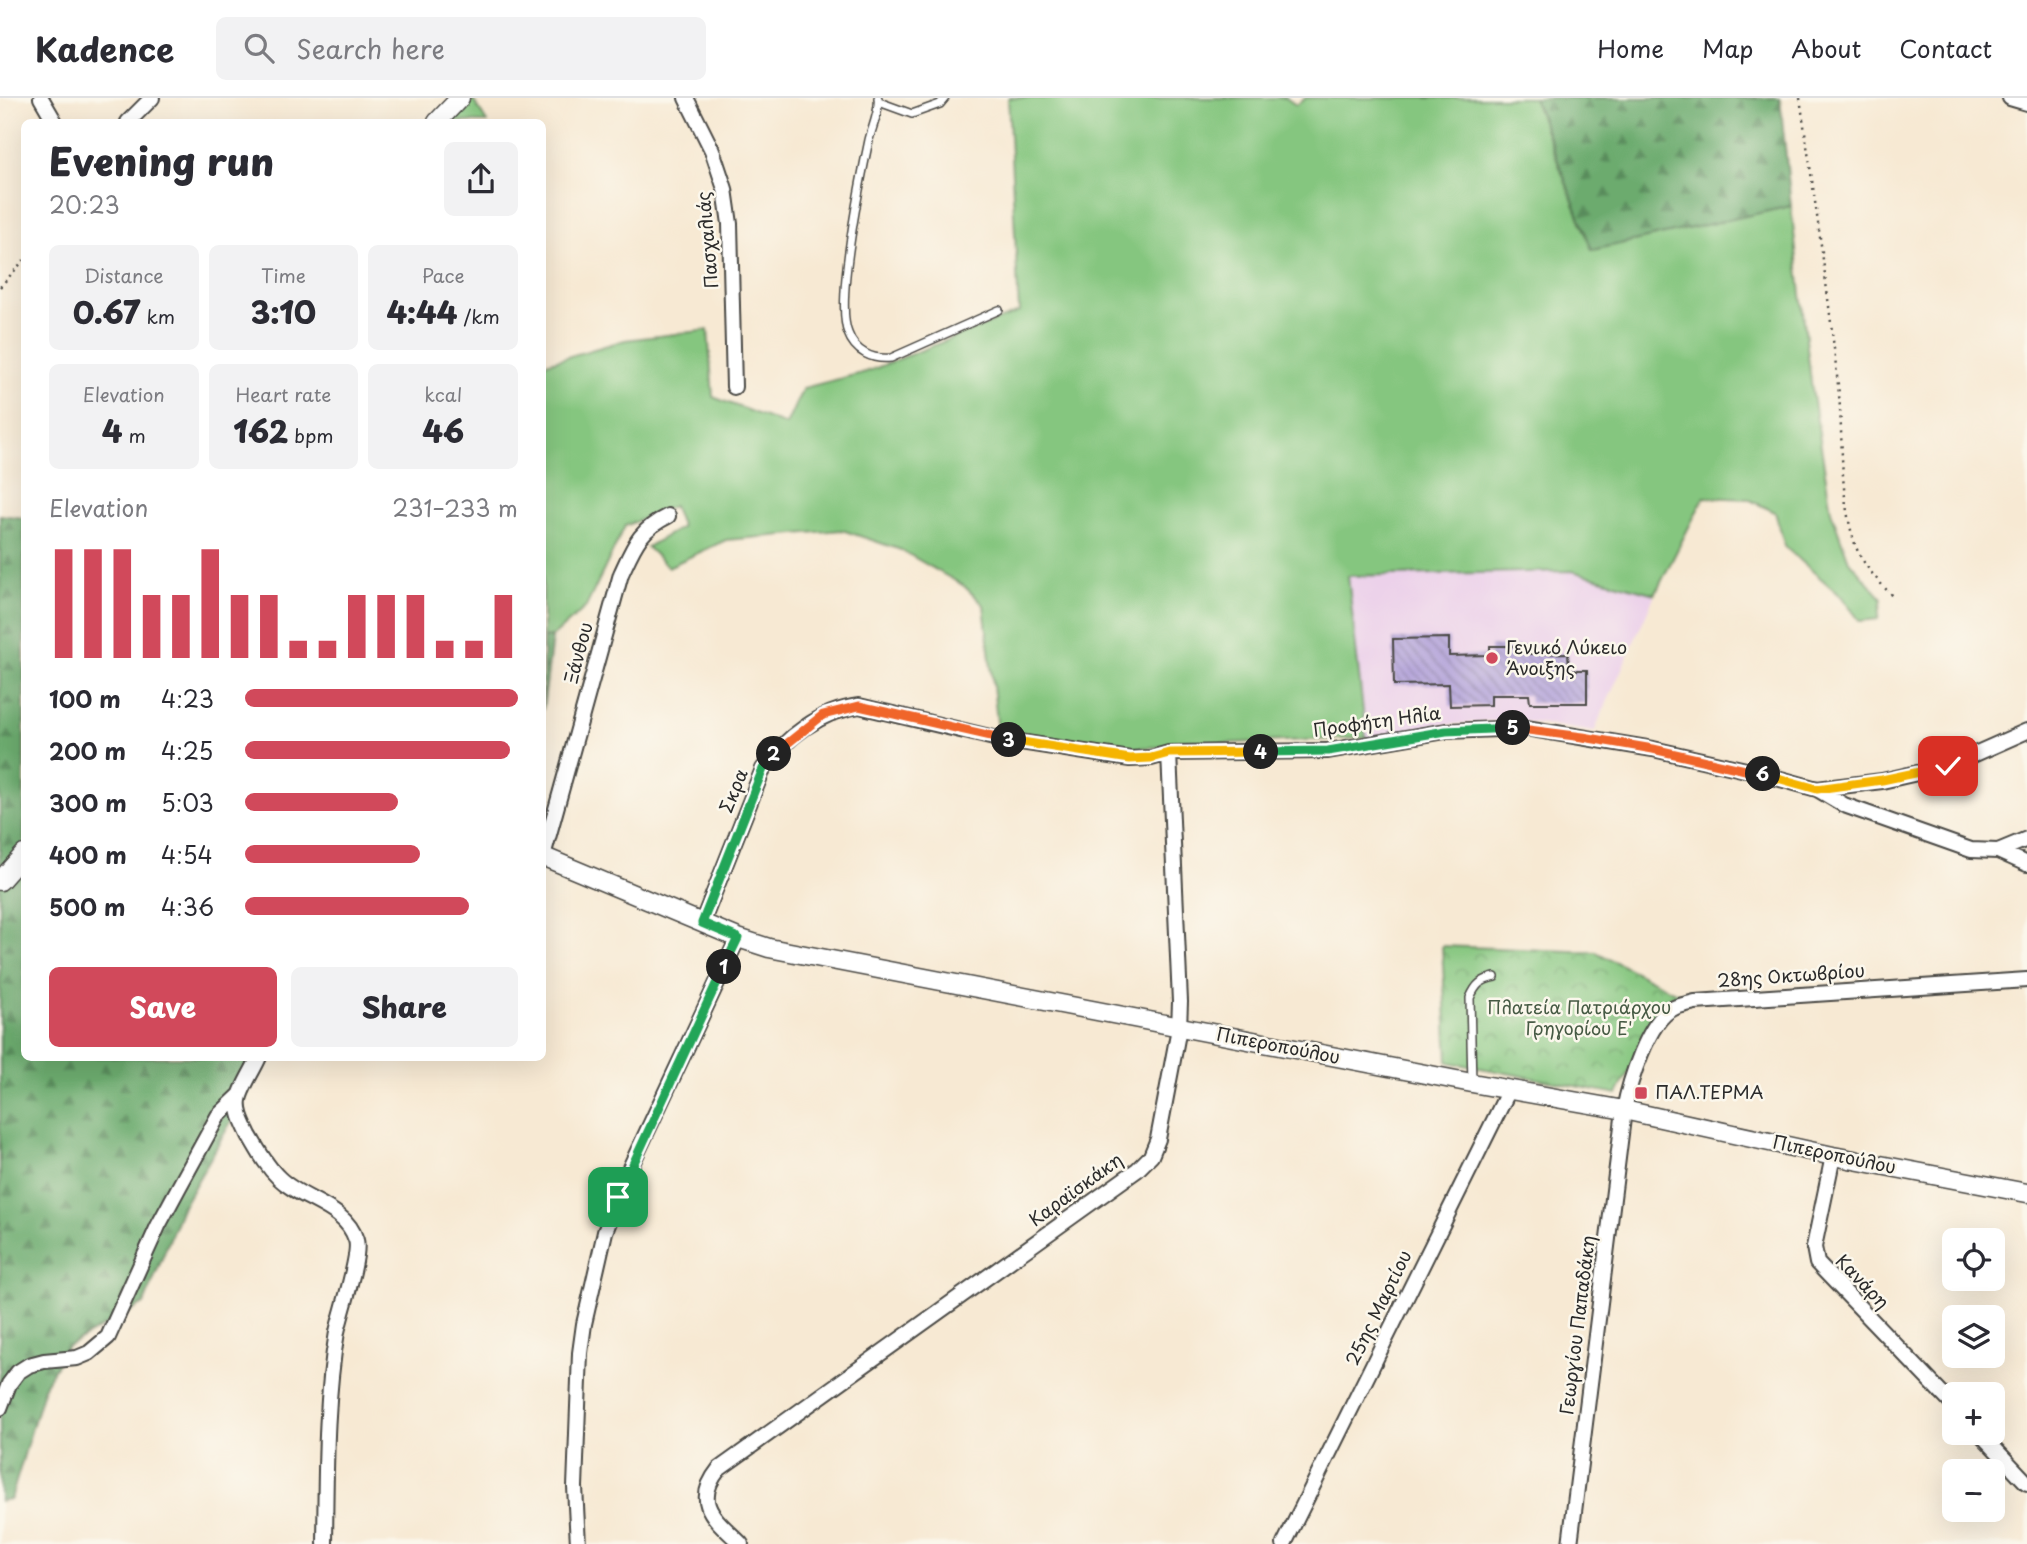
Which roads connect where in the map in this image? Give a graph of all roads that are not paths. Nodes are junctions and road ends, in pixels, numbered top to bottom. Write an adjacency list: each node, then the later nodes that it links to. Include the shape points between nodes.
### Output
1 (41, 98): 9 (street)
2 (152, 98): 10 (street)
3 (460, 98): 11 (street)
4 (686, 98): 13 (street, Πασχαλιάς, via 725,189)
5 (945, 98): 7 (lane, via 912,114)
6 (2010, 98): 8 (street)
7 (878, 100): 12 (lane, via 848,267 845,324 850,339 866,354 891,358)
8 (2027, 103)
9 (53, 119)
10 (131, 119)
11 (440, 119)
12 (999, 310)
13 (734, 387)
14 (667, 516): 20 (street, Ξάνθου, via 639,537 621,573)
15 (844, 708): 17 (street, Προφήτη Ηλία, via 859,706 993,738 1098,755 1130,759); 26 (street, Σκρα, via 823,715 775,752 763,769)
16 (2027, 731): 18 (street, via 1948,766)
17 (1169, 753): 18 (street, Προφήτη Ηλία, via 1328,751 1446,731 1526,728 1653,749); 30 (street, Καραϊσκάκη)
18 (1817, 789): 21 (street, Προφήτη Ηλία, via 1844,805 1971,850)
19 (2027, 839): 21 (street, Προφήτη Ηλία)
20 (546, 845)
21 (1998, 851): 24 (street)
22 (546, 857): 26 (street, Πιπεροπούλου)
23 (21, 858): 25 (street)
24 (2027, 864)
25 (0, 881)
26 (702, 923): 27 (street, Πιπεροπούλου)
27 (738, 938): 30 (street, Πιπεροπούλου, via 769,948); 43 (street, via 634,1159 605,1232 580,1353 575,1487)
28 (1495, 976): 32 (lane, via 1475,985 1470,998)
29 (2027, 980): 35 (street, 28ης Οκτωβρίου, via 1695,1002 1672,1008 1644,1048)
30 (1178, 1028): 32 (street, Πιπεροπούλου); 44 (street, Καραϊσκάκη, via 1158,1139 1151,1156 1137,1170 719,1469 708,1482 706,1500 713,1516)
31 (257, 1061): 34 (street)
32 (1472, 1083): 33 (street, Πιπεροπούλου)
33 (1509, 1090): 35 (street, Πιπεροπούλου); 45 (street, 25ης Μαρτίου)
34 (239, 1096): 39 (street, via 218,1116 179,1187 108,1337 77,1358 29,1365 18,1372); 42 (street, via 240,1115 271,1169 280,1180 338,1215 358,1243 336,1337 327,1439)
35 (1624, 1110): 36 (street, Πιπεροπούλου); 46 (street, Γεωργίου Παπαδάκη)
36 (1833, 1156): 37 (street, Πιπεροπούλου); 38 (street, Κανάρη, via 1814,1247 1817,1263)
37 (2027, 1193)
38 (1942, 1393)
39 (0, 1408)
40 (1991, 1445): 41 (street)
41 (2027, 1483)
42 (325, 1544)
43 (578, 1544)
44 (741, 1544)
45 (1284, 1544)
46 (1570, 1544)

